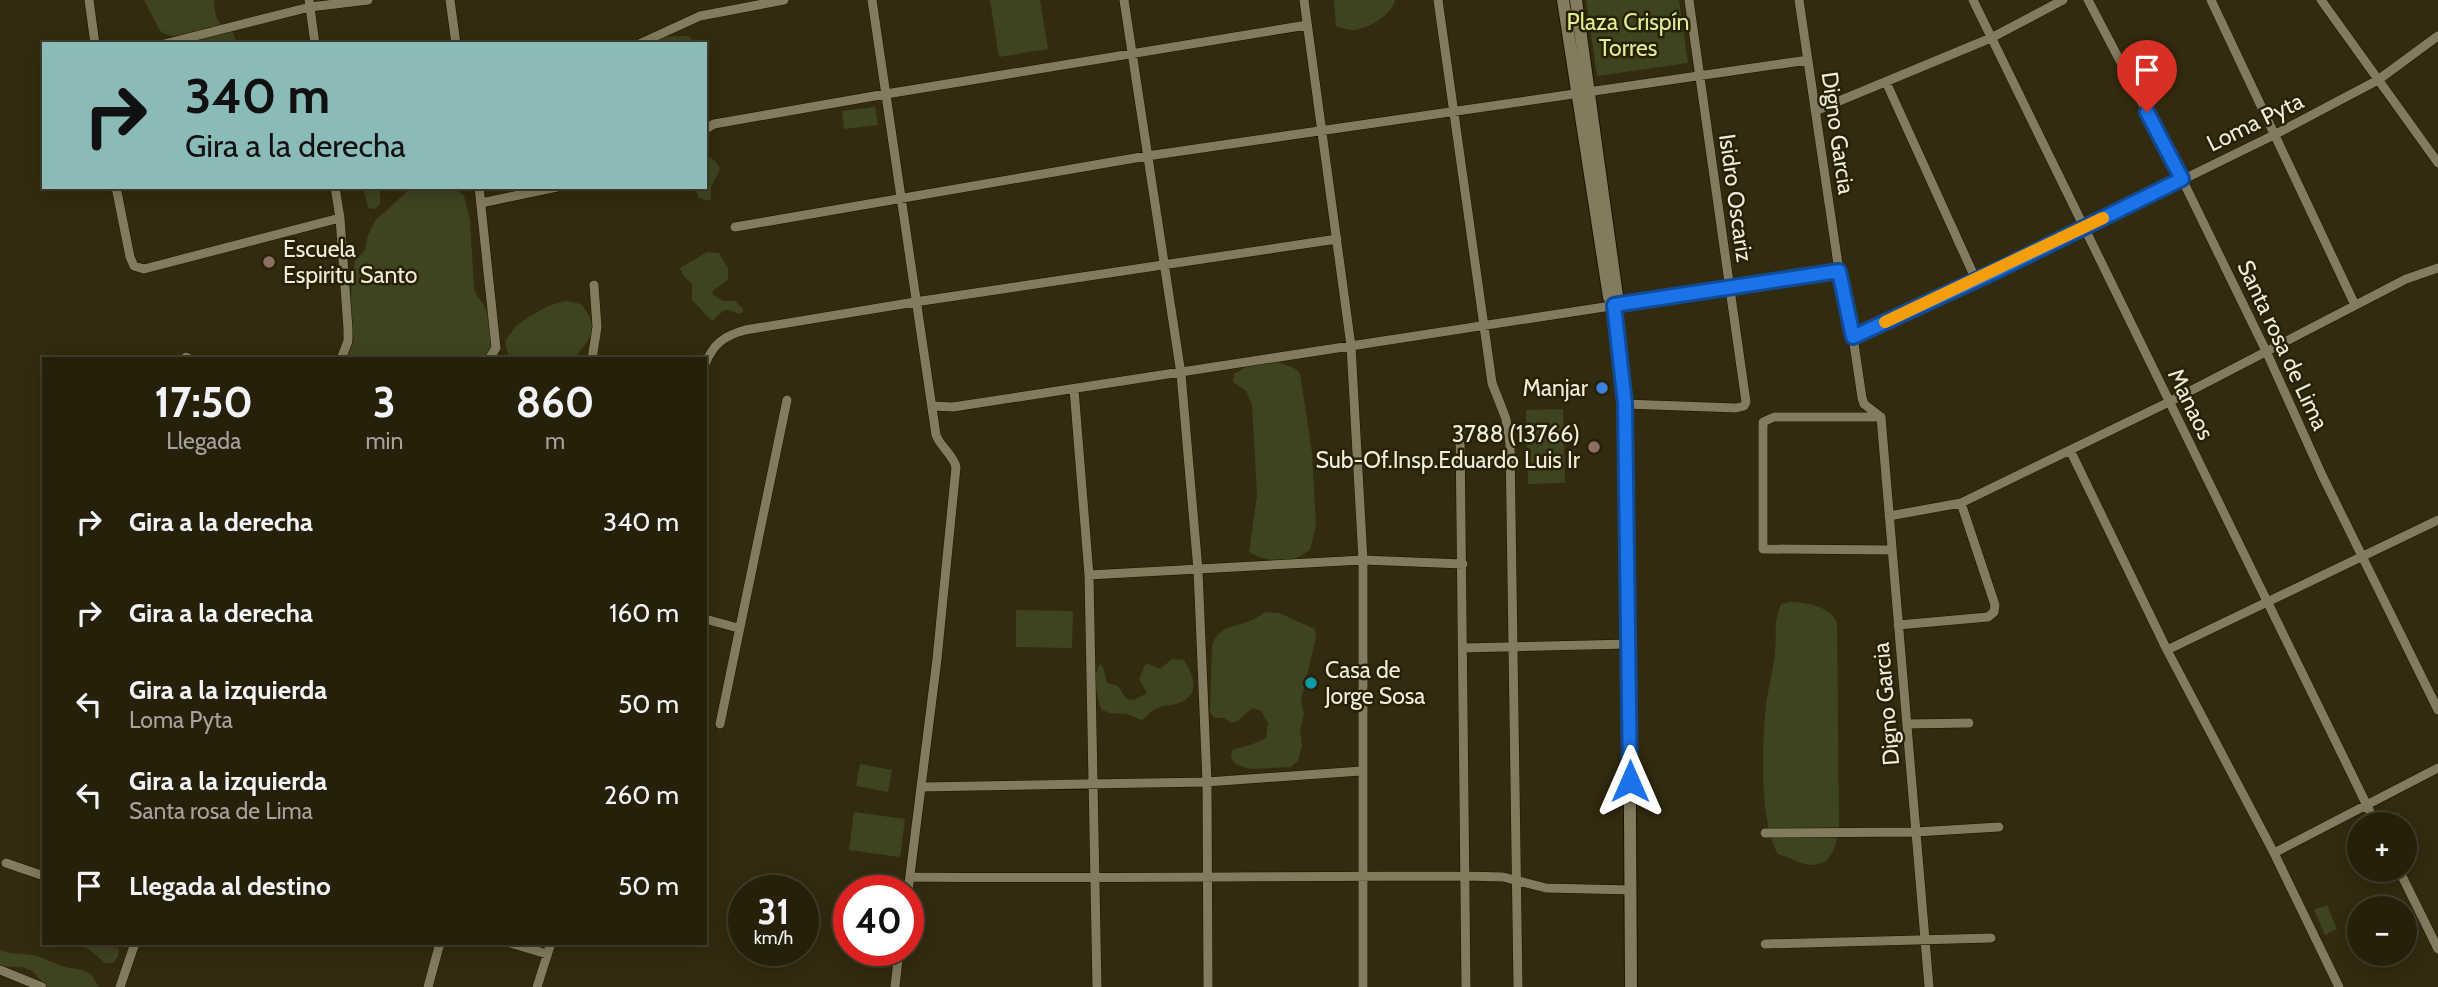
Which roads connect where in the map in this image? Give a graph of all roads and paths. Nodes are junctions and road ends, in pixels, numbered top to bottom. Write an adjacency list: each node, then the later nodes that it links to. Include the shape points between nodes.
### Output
1 (89, 0): 22 (street)
2 (368, 0): 18 (street)
3 (450, 0): 25 (street)
4 (784, 0): 26 (street, via 700,16)
5 (872, 0): 32 (street)
6 (1124, 0): 27 (street)
7 (1304, 0): 19 (street)
8 (1438, 0): 35 (street)
9 (1563, 0): 33 (street)
10 (1576, 0): 33 (street)
11 (1689, 0): 29 (street, Isidro Oscariz)
12 (1799, 0): 28 (street, Digno Garcia)
13 (1973, 0): 21 (street, Manaos)
14 (2063, 0): 21 (street)
15 (2088, 0): 41 (street, Santa rosa de Lima)
16 (2211, 0): 38 (street)
17 (2321, 0): 30 (street)
18 (309, 4): 23 (street); 24 (street)
19 (1307, 25): 27 (street); 37 (street)
20 (2438, 36): 30 (street, Loma Pyta)
21 (1991, 38): 31 (street); 50 (street, Manaos)
22 (95, 42)
23 (170, 42)
24 (315, 42)
25 (456, 42)
26 (643, 42)
27 (1132, 54): 32 (street); 39 (street)
28 (1808, 60): 29 (street); 34 (street, Digno Garcia)
29 (1700, 76): 33 (street); 57 (street, Isidro Oscariz)
30 (2378, 80): 38 (street, Loma Pyta); 40 (street)
31 (1886, 82): 34 (street); 55 (street)
32 (886, 93): 36 (street); 46 (street)
33 (1583, 93): 35 (street); 59 (street, via 1609,297)
34 (1815, 111): 54 (street, Digno Garcia)
35 (1454, 112): 37 (street); 61 (street)
36 (707, 128)
37 (1323, 131): 39 (street); 51 (street)
38 (2276, 134): 41 (street, Loma Pyta); 60 (street)
39 (1147, 156): 46 (street); 52 (street)
40 (2438, 163)
41 (2182, 179): 50 (street, Loma Pyta); 64 (street, Santa rosa de Lima)
42 (117, 189): 48 (street, via 130,257 144,269)
43 (335, 189): 48 (street)
44 (479, 189): 47 (street)
45 (548, 189): 47 (street)
46 (901, 199): 49 (street); 58 (street)
47 (481, 203): 66 (street, via 496,348)
48 (340, 218): 65 (street, via 348,329)
49 (735, 227)
50 (2084, 228): 55 (street, Loma Pyta); 72 (street, Manaos)
51 (1337, 239): 52 (street); 63 (street)
52 (1163, 265): 58 (street); 69 (street)
53 (2438, 268): 60 (street)
54 (1839, 271): 57 (street); 62 (street, Digno Garcia)
55 (1976, 280): 62 (street, Loma Pyta)
56 (594, 285): 67 (street, via 597,327)
57 (1729, 288): 59 (street); 73 (street, Isidro Oscariz, via 1744,406)
58 (915, 302): 68 (street, via 727,335); 74 (street)
59 (1614, 305): 61 (street); 73 (street)
60 (2355, 305): 64 (street)
61 (1485, 326): 63 (street); 92 (street, via 1493,391 1509,436)
62 (1853, 337): 75 (street, Digno Garcia, via 1863,401)
63 (1351, 346): 69 (street); 83 (street)
64 (2266, 351): 72 (street); 82 (street, Santa rosa de Lima)
65 (342, 357)
66 (491, 357)
67 (592, 357)
68 (707, 361)
69 (1181, 374): 70 (street); 85 (street)
70 (1074, 389): 74 (street); 86 (street)
71 (787, 400): 90 (street)
72 (2169, 402): 77 (street); 87 (street, Manaos)
73 (1625, 404): 91 (street)
74 (932, 406): 103 (street, via 938,442 954,458 956,467)
75 (1881, 417): 79 (street, Digno Garcia); 81 (street, via 1765,419 1763,549)
76 (1460, 431): 84 (street)
77 (2070, 450): 78 (street); 94 (street)
78 (1961, 503): 79 (street); 89 (street, via 1994,612 1988,617)
79 (1889, 516): 81 (street, Digno Garcia)
80 (2438, 520): 82 (street)
81 (1892, 550): 89 (street, Digno Garcia)
82 (2363, 557): 87 (street); 95 (street, Santa rosa de Lima)
83 (1363, 560): 84 (street); 85 (street); 100 (street)
84 (1463, 564): 93 (street)
85 (1198, 570): 86 (street); 101 (street)
86 (1089, 575): 102 (street)
87 (2267, 603): 94 (street); 104 (street, Manaos)
88 (707, 620): 90 (street)
89 (1898, 625): 98 (street, Digno Garcia)
90 (738, 628): 97 (street)
91 (1629, 644): 92 (street); 120 (street)
92 (1514, 647): 93 (street); 118 (street)
93 (1463, 648): 115 (street)
94 (2166, 650): 109 (street)
95 (2438, 710)
96 (1969, 723): 98 (street)
97 (720, 724)
98 (1907, 724): 107 (street, Digno Garcia)
99 (2438, 768): 104 (street)
100 (1362, 771): 101 (street); 114 (street)
101 (1207, 782): 102 (street); 113 (street)
102 (1093, 785): 103 (street); 117 (street)
103 (922, 787): 112 (street)
104 (2367, 806): 105 (street, Manaos); 109 (street)
105 (2370, 812)
106 (1999, 827): 107 (street)
107 (1916, 832): 108 (street); 122 (street, Digno Garcia)
108 (1765, 833)
109 (2274, 853): 144 (street)
110 (6, 863): 111 (street)
111 (42, 875)
112 (910, 875)
113 (1208, 876): 114 (street); 117 (street); 138 (street)
114 (1364, 876): 115 (street); 139 (street)
115 (1465, 876): 118 (street); 140 (street)
116 (924, 877): 117 (street)
117 (1095, 879): 137 (street)
118 (1516, 880): 120 (street, via 1546,888); 141 (street)
119 (2405, 882): 128 (street)
120 (1631, 890): 142 (street)
121 (1991, 938): 122 (street)
122 (1925, 939): 123 (street); 143 (street, Digno Garcia)
123 (1765, 944)
124 (134, 945): 133 (street)
125 (439, 945): 134 (street)
126 (517, 945): 129 (street)
127 (550, 945): 129 (street)
128 (2438, 948)
129 (547, 954): 135 (street)
130 (897, 966): 136 (street)
131 (0, 970): 132 (street)
132 (42, 987)
133 (120, 987)
134 (428, 987)
135 (537, 987)
136 (895, 987)
137 (1097, 987)
138 (1208, 987)
139 (1363, 987)
140 (1466, 987)
141 (1518, 987)
142 (1631, 987)
143 (1929, 987)
144 (2339, 987)

